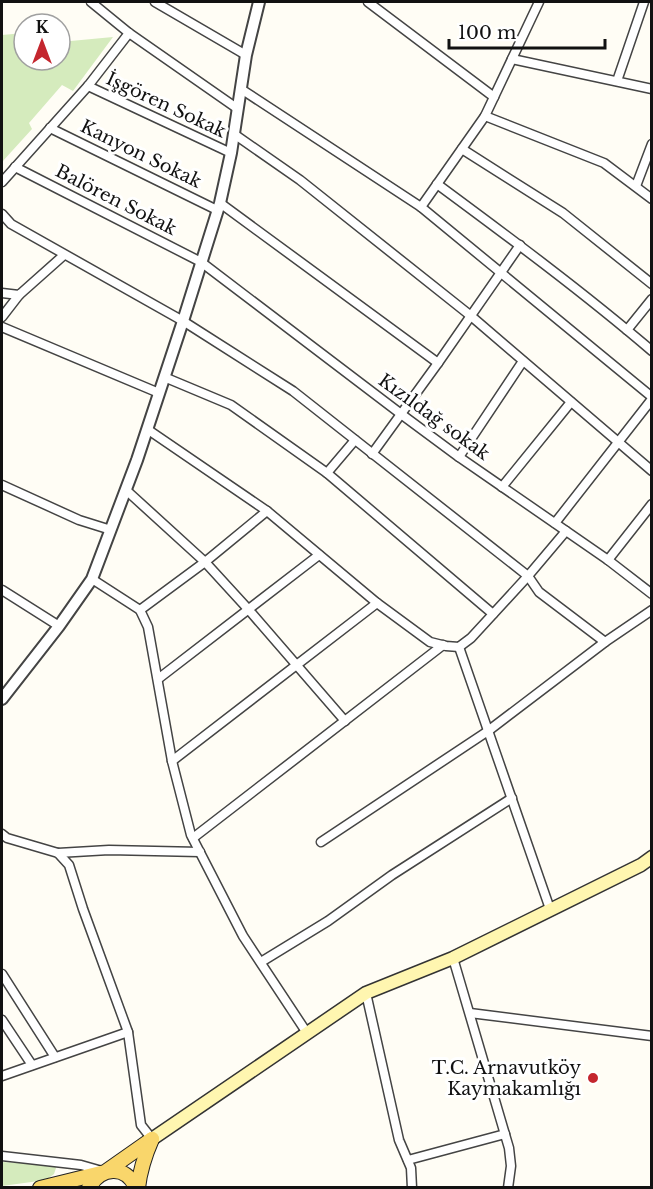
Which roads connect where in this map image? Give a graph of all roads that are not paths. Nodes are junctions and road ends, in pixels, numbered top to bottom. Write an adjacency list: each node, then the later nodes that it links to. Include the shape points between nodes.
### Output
1 (91, 2): 7 (street)
2 (155, 2): 8 (street)
3 (259, 2): 8 (street)
4 (368, 2): 14 (street)
5 (644, 2): 10 (street)
6 (536, 3): 9 (street)
7 (129, 33): 11 (street); 15 (street)
8 (246, 55): 12 (street)
9 (512, 59): 10 (street); 14 (street)
10 (617, 81): 13 (street)
11 (88, 86): 17 (street); 21 (street, İşgören Sokak)
12 (241, 89): 15 (street); 28 (street)
13 (651, 89)
14 (494, 97): 16 (street)
15 (238, 109): 18 (street)
16 (485, 116): 20 (street); 25 (street, via 604,163)
17 (50, 128): 22 (street); 27 (street, Kanyon Sokak)
18 (234, 134): 21 (street); 40 (street, via 300,180)
19 (651, 144): 25 (street)
20 (462, 150): 24 (street); 36 (street, via 563,213)
21 (231, 153): 27 (street)
22 (15, 167): 23 (street); 34 (street, Balören Sokak)
23 (2, 182)
24 (437, 184): 28 (street); 32 (street)
25 (636, 186): 26 (street)
26 (651, 199)
27 (218, 207): 34 (street); 47 (street, Kanyon Sokak)
28 (421, 207): 35 (street)
29 (2, 214): 30 (street)
30 (11, 224): 31 (street); 33 (street)
31 (2, 226)
32 (520, 245): 35 (street); 44 (street)
33 (64, 255): 38 (street); 42 (street)
34 (201, 262): 42 (street); 52 (street, Kızıldağ sokak)
35 (501, 273): 40 (street); 50 (street)
36 (651, 284)
37 (2, 293): 38 (street)
38 (19, 295): 41 (street)
39 (651, 299): 44 (street)
40 (471, 316): 46 (street); 47 (street)
41 (2, 317)
42 (183, 321): 48 (street); 54 (street, via 293,391)
43 (2, 327): 49 (street)
44 (627, 330): 45 (street)
45 (651, 351)
46 (523, 361): 51 (street); 57 (street)
47 (438, 363): 52 (street)
48 (164, 377): 49 (street); 59 (street, via 231,405)
49 (159, 393): 53 (street)
50 (651, 398): 55 (street)
51 (571, 402): 55 (street); 61 (street)
52 (401, 414): 56 (street); 57 (street, Kızıldağ sokak)
53 (147, 429): 62 (street); 64 (street)
54 (355, 440): 56 (street); 59 (street)
55 (618, 442): 58 (street); 65 (street)
56 (372, 454): 71 (street)
57 (459, 457): 61 (street, Kızıldağ sokak)
58 (651, 471)
59 (327, 473): 79 (street)
60 (2, 485): 66 (street)
61 (502, 487): 65 (street, Kızıldağ sokak)
62 (126, 490): 66 (street); 70 (street)
63 (651, 504): 69 (street)
64 (267, 511): 68 (street); 70 (street)
65 (555, 523): 67 (street, Kızıldağ sokak)
66 (111, 530): 72 (street)
67 (566, 531): 69 (street, Kızıldağ sokak); 71 (street)
68 (319, 555): 75 (street); 76 (street)
69 (608, 560): 74 (street, Kızıldağ sokak)
70 (206, 562): 76 (street); 77 (street)
71 (528, 576): 79 (street); 81 (street, via 539,592)
72 (92, 579): 77 (street); 80 (street)
73 (2, 590): 80 (street)
74 (651, 594)
75 (377, 603): 82 (street, via 430,642); 84 (street)
76 (248, 609): 84 (street); 85 (street)
77 (140, 610): 85 (street, via 148,627)
78 (651, 610): 81 (street)
79 (493, 614): 83 (street)
80 (59, 626): 86 (street)
81 (605, 642): 88 (street)
82 (443, 645): 83 (street); 87 (street)
83 (459, 647): 88 (street)
84 (297, 665): 87 (street); 89 (street)
85 (158, 679): 89 (street)
86 (2, 699)
87 (345, 721): 92 (street)
88 (488, 731): 90 (street); 93 (street)
89 (172, 761): 92 (street)
90 (512, 798): 97 (street); 99 (street)
91 (2, 834): 95 (street)
92 (193, 838): 94 (street)
93 (321, 842)
94 (200, 852): 95 (street); 99 (street, via 243,936)
95 (58, 853): 104 (street, via 69,866)
96 (651, 857): 97 (main road)
97 (550, 909): 98 (main road)
98 (453, 958): 101 (main road); 102 (street)
99 (261, 962): 105 (street)
100 (2, 974): 107 (street)
101 (366, 993): 105 (main road); 113 (street, via 399,1140)
102 (470, 1013): 106 (street); 110 (street)
103 (2, 1020): 108 (street)
104 (128, 1032): 107 (street); 111 (street, via 141,1125)
105 (307, 1033): 111 (main road)
106 (651, 1036)
107 (55, 1057): 108 (street)
108 (32, 1065): 109 (street)
109 (2, 1076)
110 (505, 1134): 113 (street); 119 (street, via 511,1166)
111 (152, 1139): 114 (main road); 117 (main road, via 142,1161)
112 (2, 1156): 114 (street, via 81,1165)
113 (408, 1160): 118 (street)
114 (105, 1172): 115 (main road); 116 (main road); 117 (main road, via 128,1176)
115 (40, 1188)
116 (89, 1188)
117 (137, 1188)
118 (412, 1188)
119 (508, 1188)

